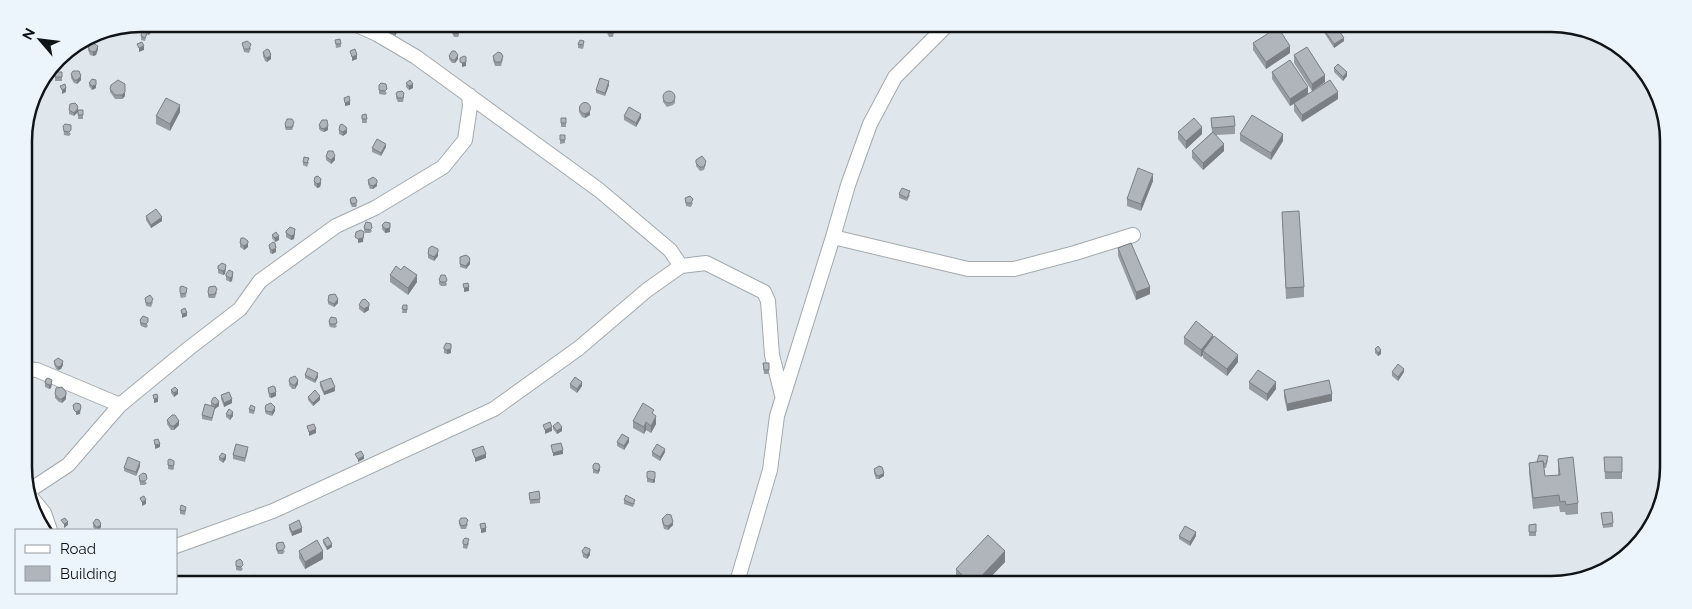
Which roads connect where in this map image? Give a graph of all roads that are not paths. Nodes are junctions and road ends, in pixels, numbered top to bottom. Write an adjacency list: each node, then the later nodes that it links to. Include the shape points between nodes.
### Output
1 (373, 32): 3 (street, via 416,57)
2 (941, 32): 5 (street, via 895,77 870,124)
3 (468, 95): 6 (street, via 599,190 670,250); 9 (street, via 470,106 465,140 443,166 375,208 336,226 260,281 240,309)
4 (1133, 235): 5 (street, via 1014,269 968,269)
5 (833, 237): 8 (street)
6 (681, 266): 8 (street, via 706,264 764,292 768,301 772,355); 13 (street, via 647,290 579,348 494,409 273,511)
7 (32, 370): 9 (street)
8 (782, 396): 14 (street, via 770,470)
9 (120, 406): 10 (street, via 68,465)
10 (34, 487)
11 (41, 509): 12 (street)
12 (47, 521)
13 (178, 545)
14 (739, 576)

